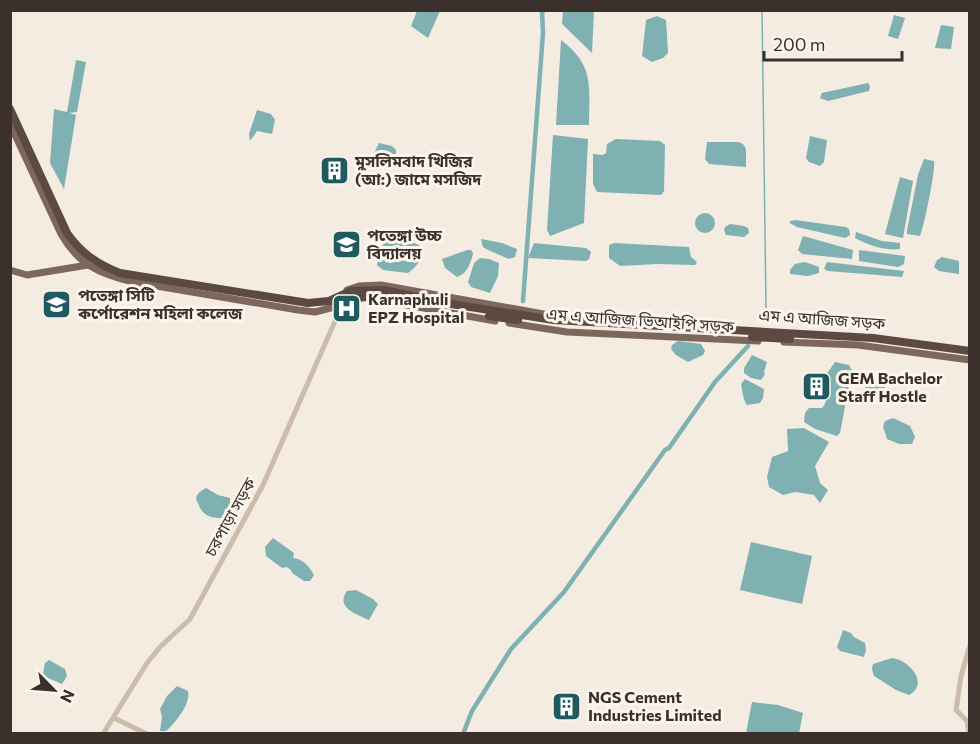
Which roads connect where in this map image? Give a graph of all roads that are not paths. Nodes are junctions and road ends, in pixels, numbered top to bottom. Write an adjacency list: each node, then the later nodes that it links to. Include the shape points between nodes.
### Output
1 (10, 103): 5 (main road, এম এ আজিজ ভিআইপি সড়ক, via 63,218)
2 (10, 109): 5 (highway, via 67,233)
3 (10, 116): 11 (highway, via 70,244 94,266 130,279 306,308 375,296 554,325 873,343)
4 (10, 123): 5 (main road, এম এ আজিজ ভিআইপি সড়ক, via 68,245)
5 (91, 261): 6 (main road, via 27,275); 8 (main road, এম এ আজিজ ভিআইপি সড়ক, via 122,270 294,299 321,300); 9 (main road, এম এ আজিজ ভিআইপি সড়ক, via 115,278 133,282 315,312); 10 (highway, via 120,273 308,303 329,301 351,291 383,290 554,320 873,338)
6 (10, 270)
7 (351, 288): 8 (main road, এম এ আজিজ ভিআইপি সড়ক); 10 (main road, এম এ আজিজ সড়ক, via 381,285 555,316 873,335)
8 (343, 293): 9 (street, চরপাড়া সড়ক)
9 (343, 305): 11 (main road, এম এ আজিজ ভিআইপি সড়ক, via 376,300 567,332 858,345); 13 (street, চরপাড়া সড়ক, via 263,485 190,619 147,663)
10 (969, 350)
11 (969, 358)
12 (969, 645): 16 (street, via 956,710 967,721)
13 (114, 718): 14 (street, চরপাড়া সড়ক); 15 (street)
14 (104, 734)
15 (147, 734)
16 (969, 734)

